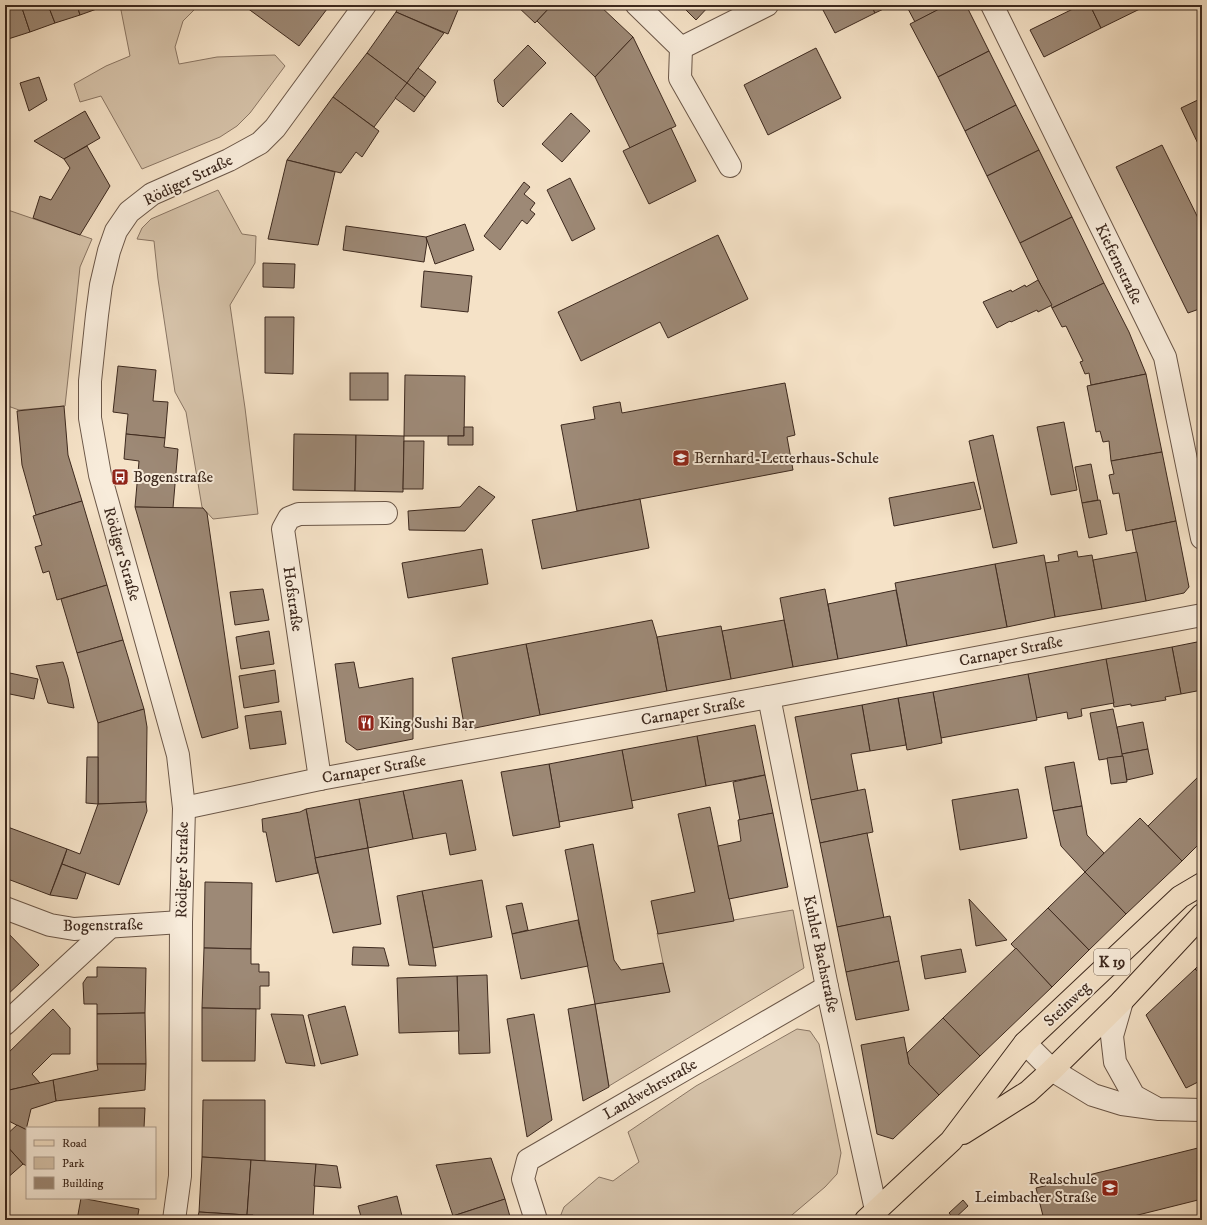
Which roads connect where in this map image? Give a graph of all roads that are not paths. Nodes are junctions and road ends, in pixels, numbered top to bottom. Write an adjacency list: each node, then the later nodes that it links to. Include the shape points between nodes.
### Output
1 (365, 5): 12 (street, Rödiger Straße, via 279,122 260,143 229,160 152,194 129,212 116,231 101,285 90,381 90,418 100,475 178,756)
2 (636, 5): 5 (street)
3 (767, 5): 5 (street)
4 (992, 5): 8 (street, Kiefernstraße, via 1165,357)
5 (681, 48): 6 (street, via 680,78)
6 (730, 166)
7 (386, 513): 11 (street, Hofstraße, via 298,514 289,518 283,529)
8 (1202, 538)
9 (1202, 615): 10 (street, Carnaper Straße)
10 (769, 697): 11 (street, Carnaper Straße); 18 (street, Kuhler Bachstraße)
11 (320, 779): 12 (street, Carnaper Straße)
12 (184, 808): 16 (street, Rödiger Straße)
13 (1202, 884): 21 (main road, Steinweg / K 19, via 1180,897)
14 (5, 908): 17 (street, Bogenstraße, via 50,925 74,929)
15 (1202, 916): 19 (main road, Steinweg / K 19)
16 (181, 922): 17 (street, Bogenstraße); 27 (street, Rödiger Straße, via 180,1176)
17 (110, 927): 20 (street)
18 (827, 987): 26 (street, Kuhler Bachstraße); 28 (street, Landwehrstraße, via 528,1160 523,1179)
19 (1122, 1001): 22 (main road, Steinweg / K 19); 23 (street, via 1112,1036 1115,1062 1134,1096)
20 (5, 1024)
21 (1025, 1043): 22 (street); 25 (main road, Steinweg / K 19)
22 (1052, 1070): 23 (street, via 1093,1095 1122,1104); 25 (main road, Steinweg / K 19, via 1028,1092)
23 (1159, 1109): 24 (street)
24 (1202, 1110)
25 (951, 1141): 26 (main road, Steinweg / K 19)
26 (871, 1215)
27 (174, 1220)
28 (536, 1220)

